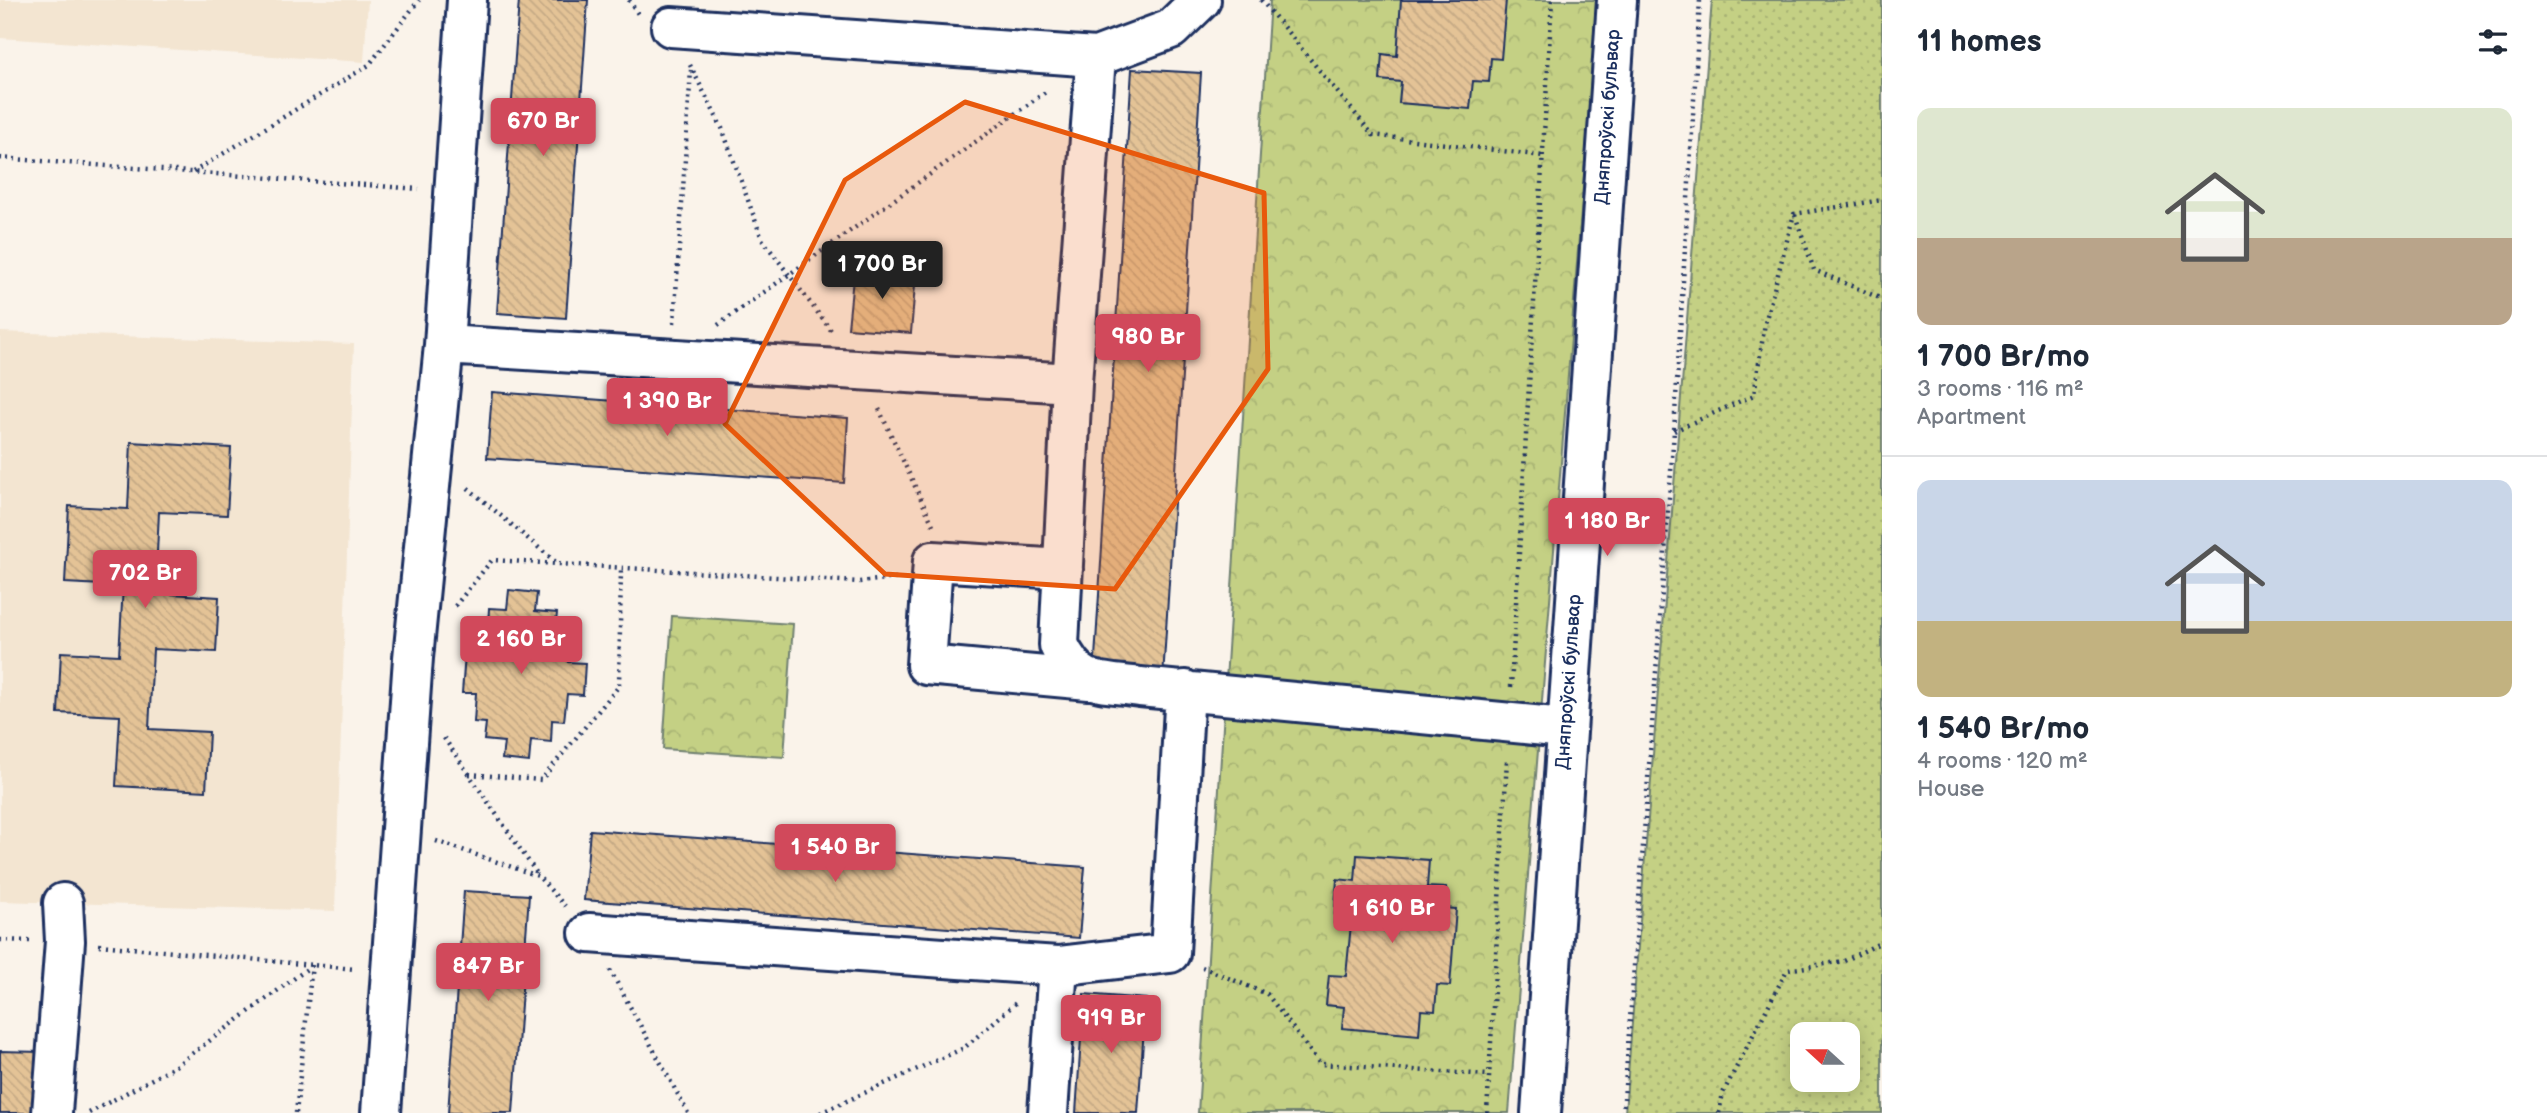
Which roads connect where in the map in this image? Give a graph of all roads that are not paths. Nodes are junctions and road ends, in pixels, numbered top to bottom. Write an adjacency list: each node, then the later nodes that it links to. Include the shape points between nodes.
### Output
1 (467, 0): 6 (street)
2 (1201, 0): 5 (street, via 1171,29)
3 (1616, 0): 11 (street, Дняпроўскі бульвар)
4 (671, 27): 5 (street)
5 (1096, 57): 7 (street)
6 (444, 345): 7 (street); 16 (street, via 411,689)
7 (1072, 383): 8 (street)
8 (1063, 569): 9 (street, via 1059,645 1068,665); 9 (street, via 941,568 926,665)
9 (1089, 680): 10 (street)
10 (1185, 690): 11 (street); 14 (street, via 1170,953)
11 (1565, 728): 18 (street, Дняпроўскі бульвар)
12 (63, 903): 15 (street, via 65,941)
13 (589, 933): 14 (street)
14 (1058, 966): 17 (street)
15 (52, 1113)
16 (381, 1113)
17 (1048, 1113)
18 (1541, 1113)

